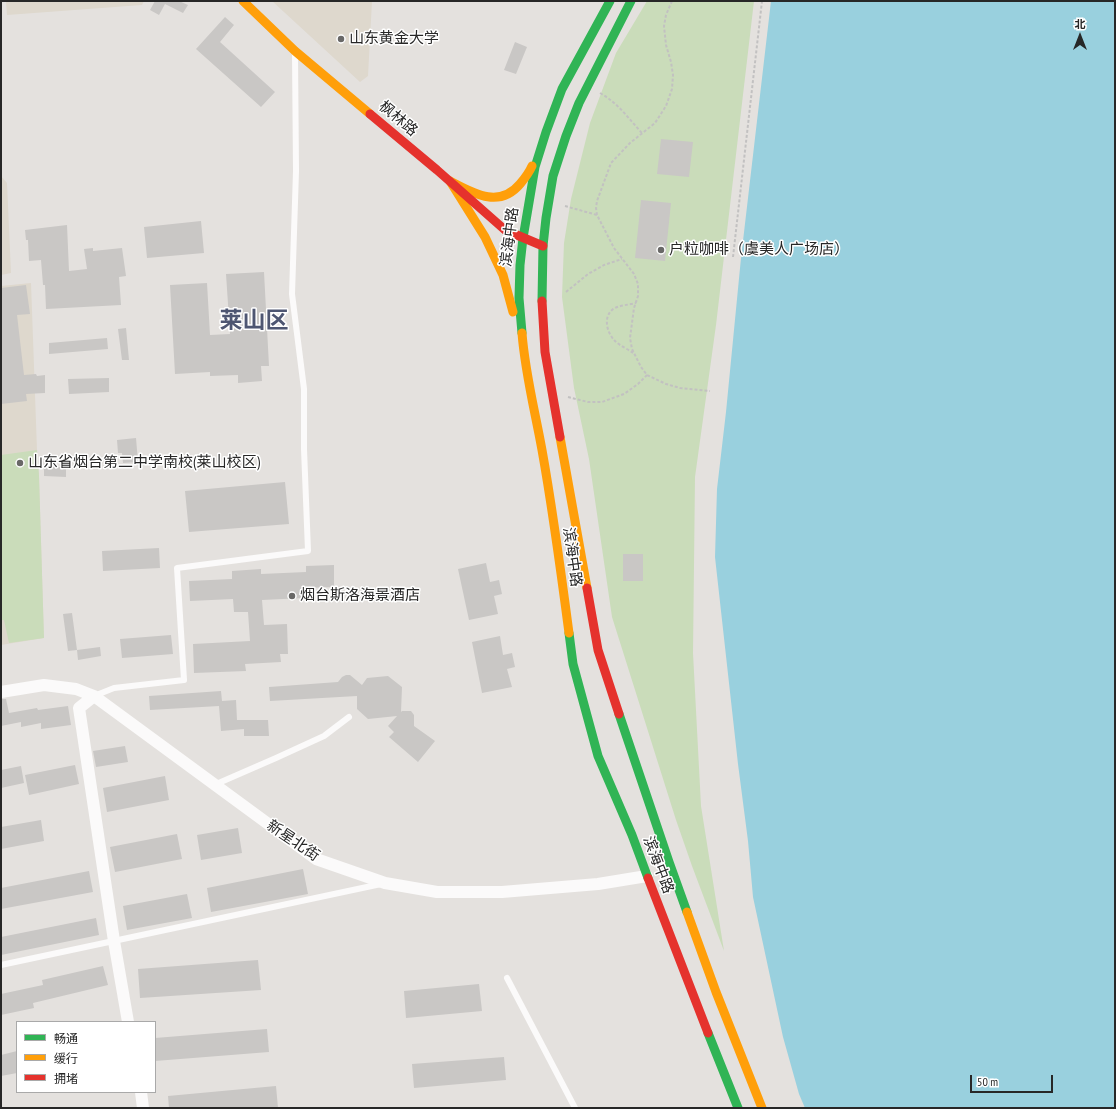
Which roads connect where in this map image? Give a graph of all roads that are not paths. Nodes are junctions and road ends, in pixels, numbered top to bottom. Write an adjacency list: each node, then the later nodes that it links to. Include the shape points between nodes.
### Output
1 (243, 1): 4 (main road, 枫林路)
2 (610, 1): 5 (main road, 滨海中路, via 562,90)
3 (631, 1): 8 (main road, 滨海中路, via 579,103 566,136 553,176)
4 (296, 50): 6 (main road, 枫林路); 11 (lane, via 292,294 304,389 308,551 177,568 184,680 114,688)
5 (546, 132): 6 (main road, via 530,169 518,188 509,195 500,198 479,196); 7 (main road, 滨海中路, via 535,167)
6 (450, 182): 7 (main road, 枫林路, via 504,230); 9 (main road, via 485,237 503,275)
7 (523, 238): 8 (main road, 枫林路); 9 (main road, 滨海中路, via 519,298)
8 (543, 246): 24 (main road, 滨海中路, via 545,352 598,650 669,862 716,992)
9 (524, 356): 14 (main road, 滨海中路, via 542,451 573,664 598,756)
10 (1, 692): 11 (street, 新星北街, via 44,685 76,689)
11 (94, 696): 13 (street, 新星北街); 16 (street, via 79,708)
12 (349, 716): 13 (lane, via 324,736)
13 (214, 785): 15 (street, 新星北街, via 316,859)
14 (647, 876): 15 (street, 新星北街, via 598,884 502,892 437,892); 23 (main road, 滨海中路)
15 (384, 883): 16 (lane)
16 (114, 941): 17 (lane); 19 (street)
17 (1, 965)
18 (507, 978): 22 (lane)
19 (128, 1021)
20 (141, 1093): 21 (street)
21 (143, 1108)
22 (575, 1108)
23 (738, 1108)
24 (762, 1108)

